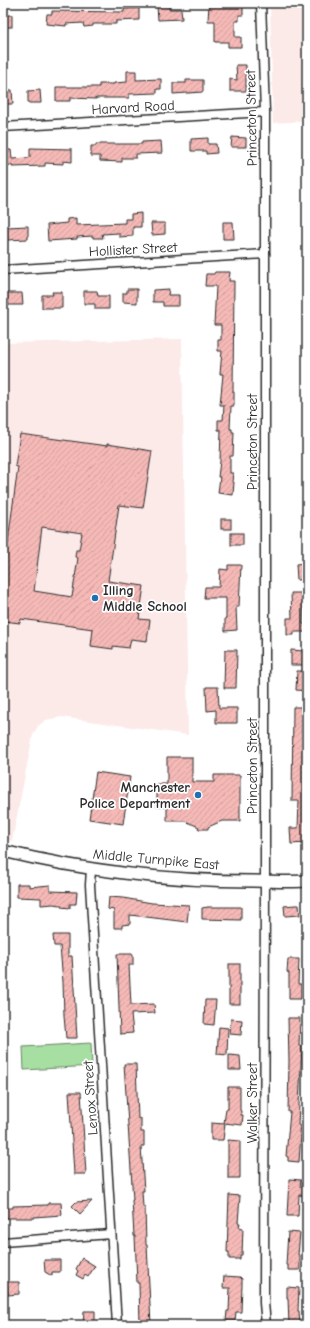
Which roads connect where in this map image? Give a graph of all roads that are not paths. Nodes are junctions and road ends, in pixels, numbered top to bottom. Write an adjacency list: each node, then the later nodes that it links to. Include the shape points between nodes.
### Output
1 (261, 3): 2 (street, Princeton Street)
2 (265, 112): 3 (street, Harvard Road); 4 (street, Princeton Street)
3 (3, 127)
4 (265, 254): 5 (street, Hollister Street); 9 (street, Princeton Street)
5 (3, 270)
6 (3, 851): 7 (main road, Middle Turnpike East)
7 (91, 869): 9 (main road, Middle Turnpike East, via 190,880); 10 (street, Lenox Street)
8 (307, 880): 9 (main road, Middle Turnpike East)
9 (265, 881): 13 (street, Walker Street)
10 (111, 1234): 11 (street); 12 (street, Lenox Street)
11 (3, 1242)
12 (117, 1325)
13 (266, 1325)

